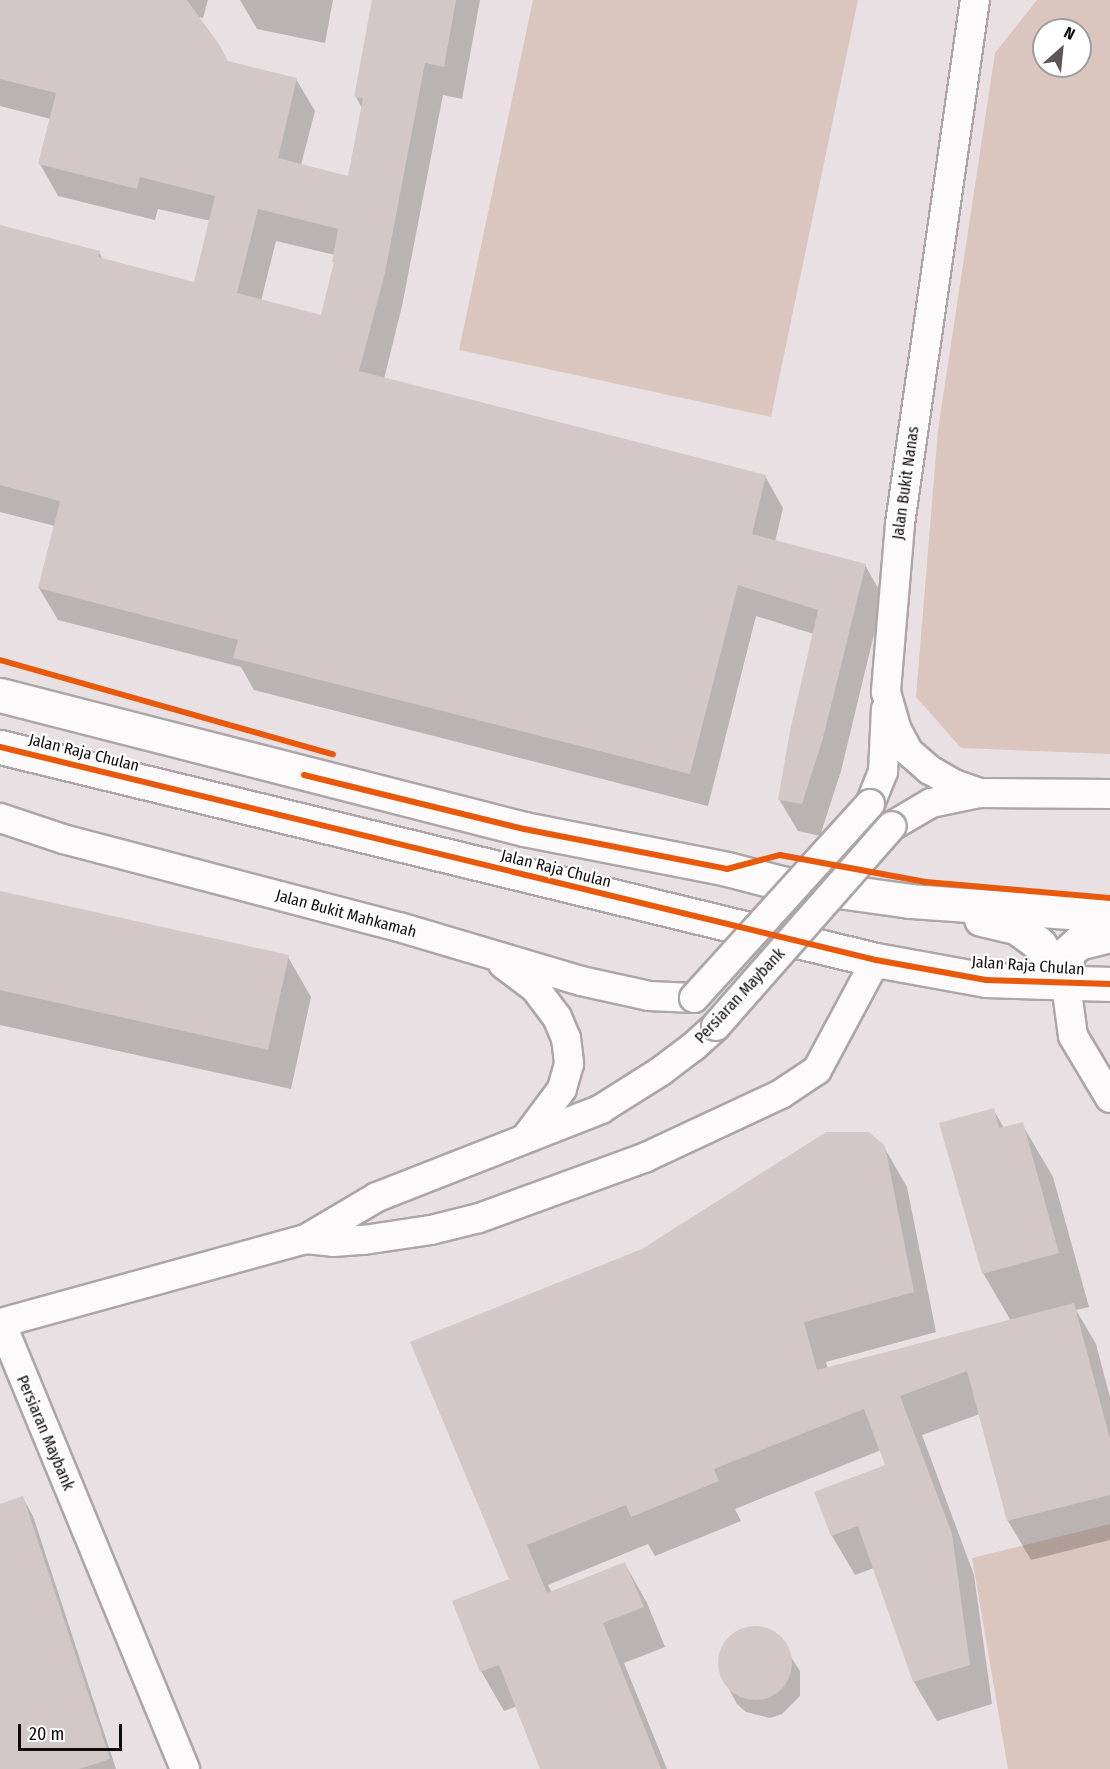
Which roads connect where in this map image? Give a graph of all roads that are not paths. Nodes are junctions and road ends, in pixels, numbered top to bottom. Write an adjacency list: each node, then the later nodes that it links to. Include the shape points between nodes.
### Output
1 (975, 0): 2 (street, Jalan Bukit Nanas, via 900,524)
2 (886, 692): 5 (street, Jalan Bukit Nanas, via 896,728 909,752 930,771); 11 (street, Jalan Bukit Mahkamah, bridge, via 883,772 870,804 694,998 616,990)
3 (0, 695): 8 (main road, Jalan Raja Chulan, via 524,829 781,883)
4 (0, 747): 12 (main road, Jalan Raja Chulan)
5 (980, 793): 6 (street, Jalan Bukit Nanas); 16 (street, Persiaran Maybank, bridge, via 931,803 892,826 716,1026 693,1047 601,1109)
6 (1110, 794)
7 (0, 818): 11 (street, Jalan Bukit Mahkamah, via 141,861)
8 (910, 901): 9 (main road, Jalan Raja Chulan); 13 (main road, via 1016,927 1039,944)
9 (1110, 915)
10 (1110, 935): 13 (main road, via 1078,943 1067,953)
11 (480, 949): 16 (street, via 535,988 557,1017 566,1038 569,1064 562,1089)
12 (876, 960): 13 (main road, Jalan Raja Chulan, via 986,980); 17 (street, Persiaran Maybank, via 817,1070 781,1094 644,1158 479,1218 364,1240)
13 (1066, 984): 14 (main road, Jalan Raja Chulan); 15 (street, via 1073,1036)
14 (1110, 984)
15 (1110, 1098)
16 (526, 1136): 17 (street, Persiaran Maybank, via 377,1197)
17 (306, 1239): 18 (street, Persiaran Maybank, via 1,1323)
18 (185, 1769)

